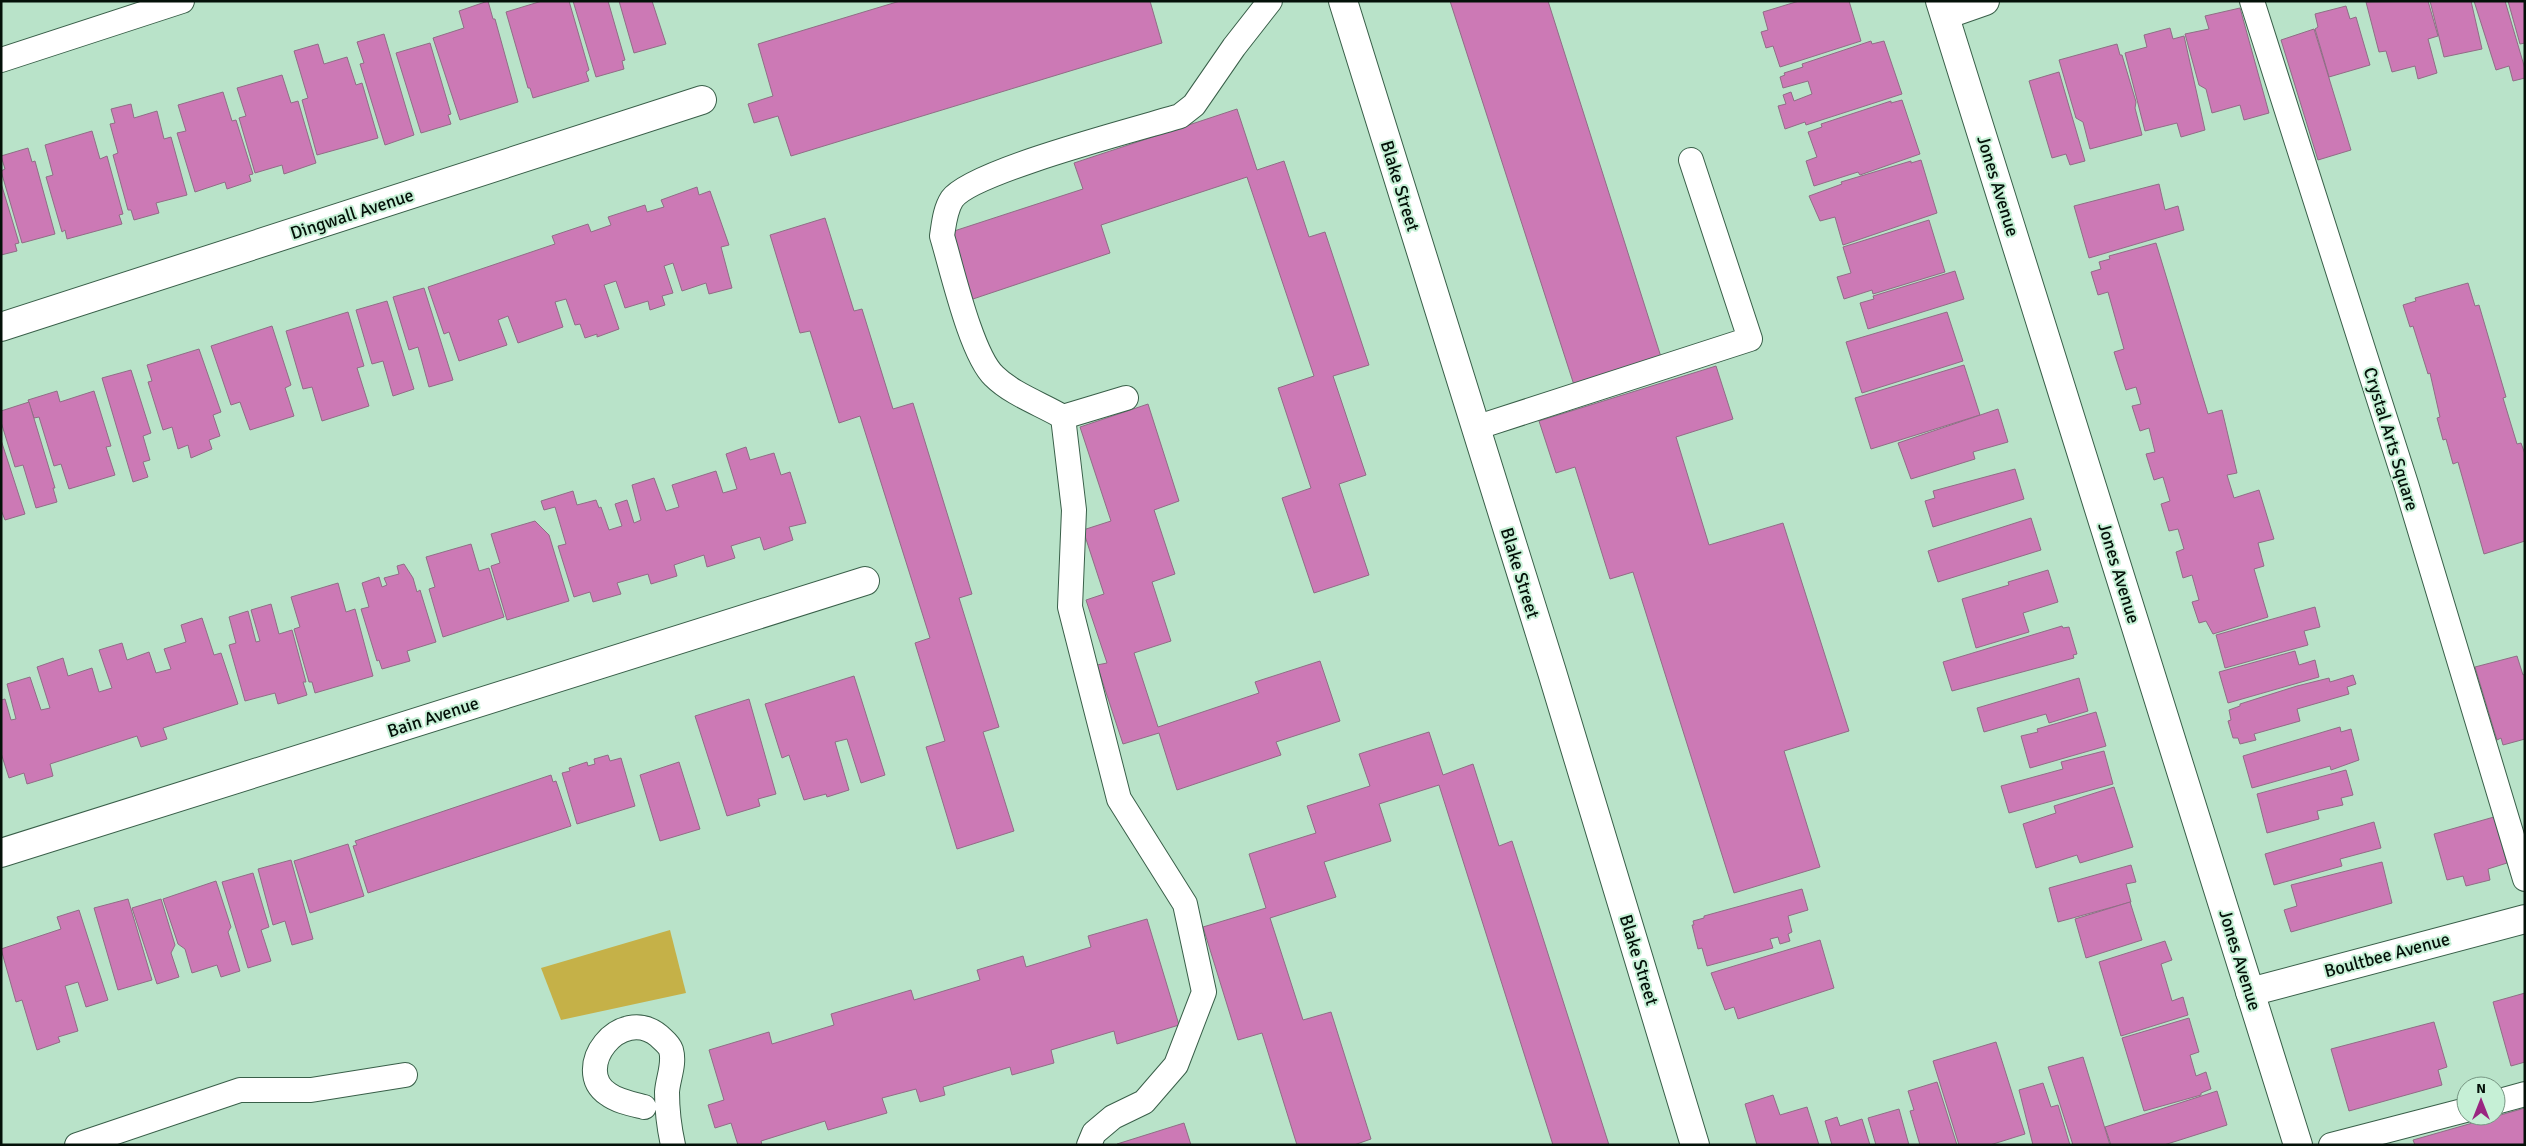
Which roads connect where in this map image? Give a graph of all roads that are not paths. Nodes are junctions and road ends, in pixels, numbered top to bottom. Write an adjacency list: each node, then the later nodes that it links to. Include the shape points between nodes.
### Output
1 (182, 1): 7 (lane)
2 (1270, 1): 12 (lane, via 1194,105 1180,116 1000,171 964,189 952,199 944,216 942,236 979,356 994,376)
3 (1343, 1): 13 (street, Blake Street)
4 (1985, 1): 6 (street)
5 (2252, 1): 16 (lane, Crystal Arts Square, via 2406,484)
6 (1943, 8): 18 (street, Jones Avenue)
7 (1, 60)
8 (702, 100): 10 (street, Dingwall Avenue)
9 (1691, 160): 13 (lane, via 1750,339)
10 (1, 327)
11 (1126, 398): 12 (lane)
12 (1063, 417): 26 (lane, via 1074,510 1070,607 1119,799 1185,904 1204,992 1176,1066 1144,1102 1113,1117 1094,1133)
13 (1475, 428): 27 (street, Blake Street)
14 (865, 581): 15 (street, Bain Avenue)
15 (1, 853)
16 (2525, 879)
17 (2525, 919): 18 (street, Boultbee Avenue)
18 (2250, 992): 28 (street, Jones Avenue)
19 (405, 1075): 24 (lane, via 311,1090 240,1090)
20 (2525, 1094): 21 (lane)
21 (2506, 1099)
22 (644, 1107): 25 (lane, via 607,1094 596,1075 600,1048 626,1028 654,1033 670,1049 667,1090)
23 (2456, 1113): 29 (lane)
24 (77, 1145)
25 (673, 1145)
26 (1089, 1145)
27 (1695, 1145)
28 (2298, 1145)
29 (2331, 1145)

